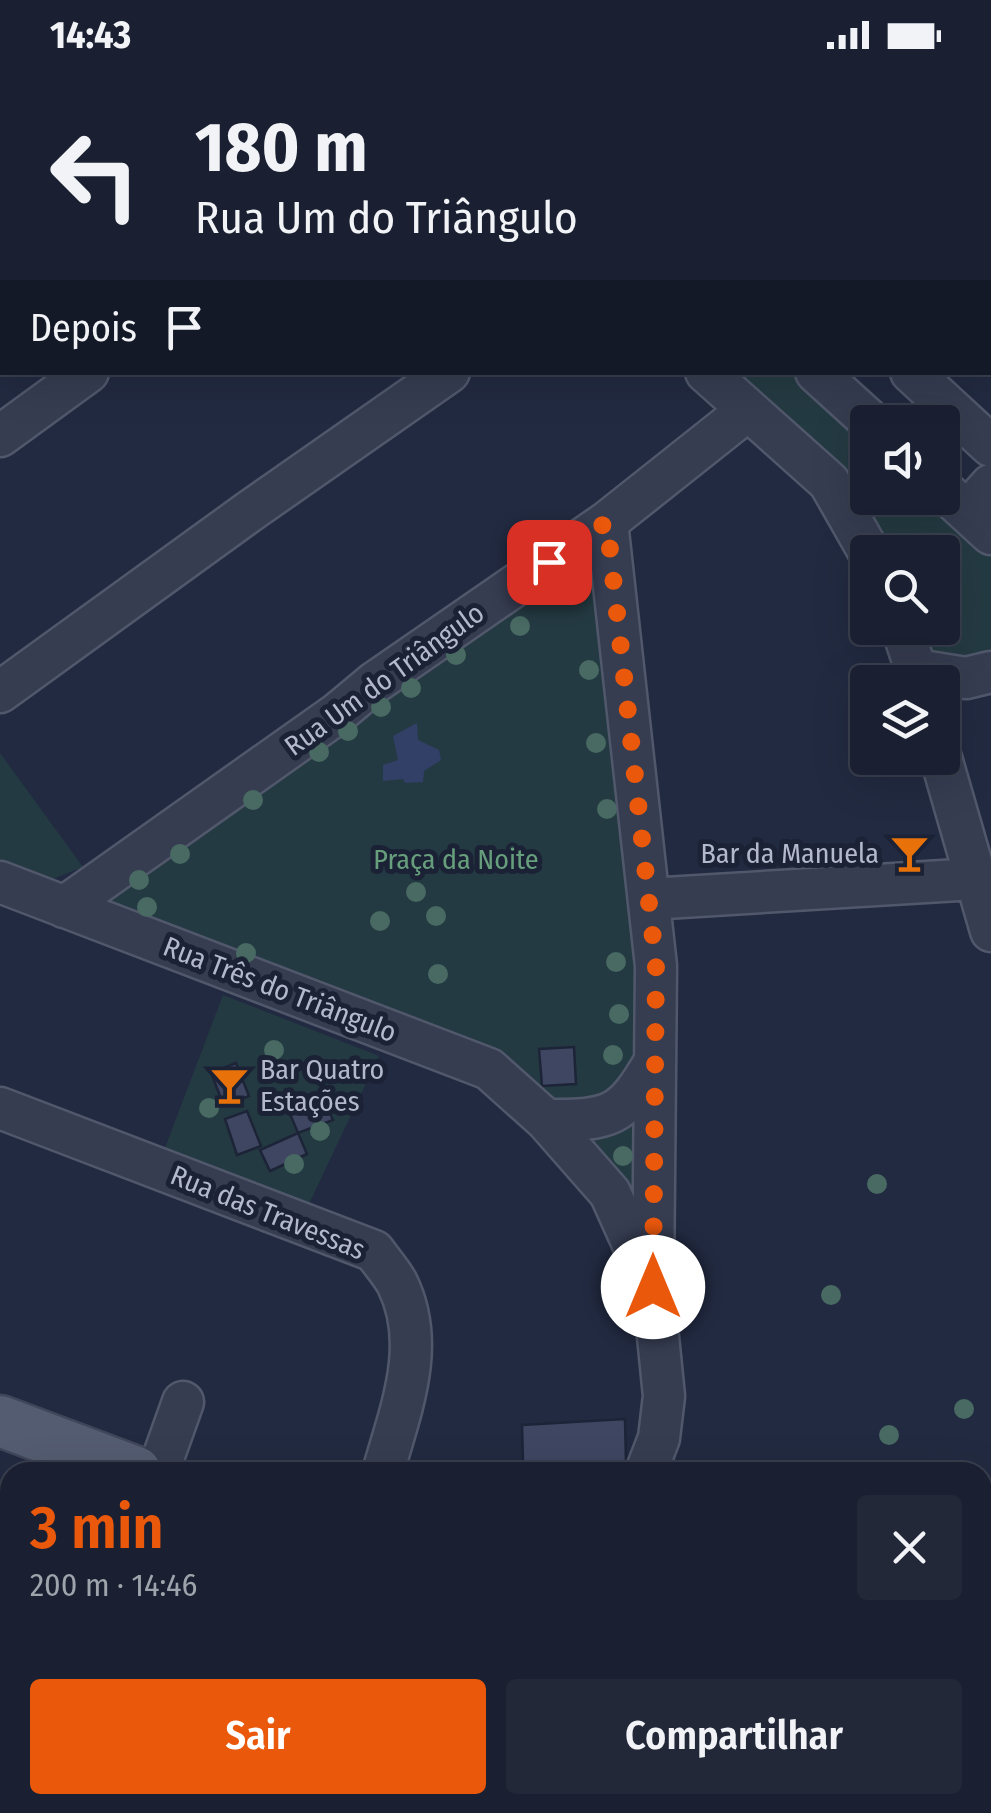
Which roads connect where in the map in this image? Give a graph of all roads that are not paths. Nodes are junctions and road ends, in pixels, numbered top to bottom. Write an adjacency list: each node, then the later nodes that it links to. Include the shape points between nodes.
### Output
1 (84, 375): 8 (street)
2 (446, 375): 14 (street)
3 (709, 375): 7 (street)
4 (819, 375): 6 (street)
5 (914, 375): 9 (street)
6 (852, 405)
7 (748, 410): 10 (street, Rua Um do Triângulo); 11 (street, via 829,482)
8 (0, 436)
9 (991, 446)
10 (607, 522): 18 (street); 19 (street, Rua Um do Triângulo)
11 (859, 535)
12 (991, 672): 13 (street)
13 (960, 678)
14 (0, 692)
15 (946, 775): 16 (street)
16 (975, 880): 18 (street); 20 (street)
17 (0, 882): 19 (street, Rua Três do Triângulo)
18 (649, 899): 21 (street)
19 (64, 907): 23 (street, Rua Três do Triângulo, via 489,1069)
20 (991, 930)
21 (655, 1061): 23 (street, via 634,1098 613,1113); 24 (street)
22 (0, 1108): 29 (street, Rua das Travessas, via 374,1252 396,1282 412,1350)
23 (546, 1120): 24 (street, Rua Três do Triângulo, via 610,1193)
24 (653, 1287): 30 (street, via 664,1396)
25 (183, 1402): 28 (street)
26 (0, 1421): 27 (main road)
27 (109, 1462)
28 (162, 1462)
29 (386, 1462)
30 (650, 1462)

